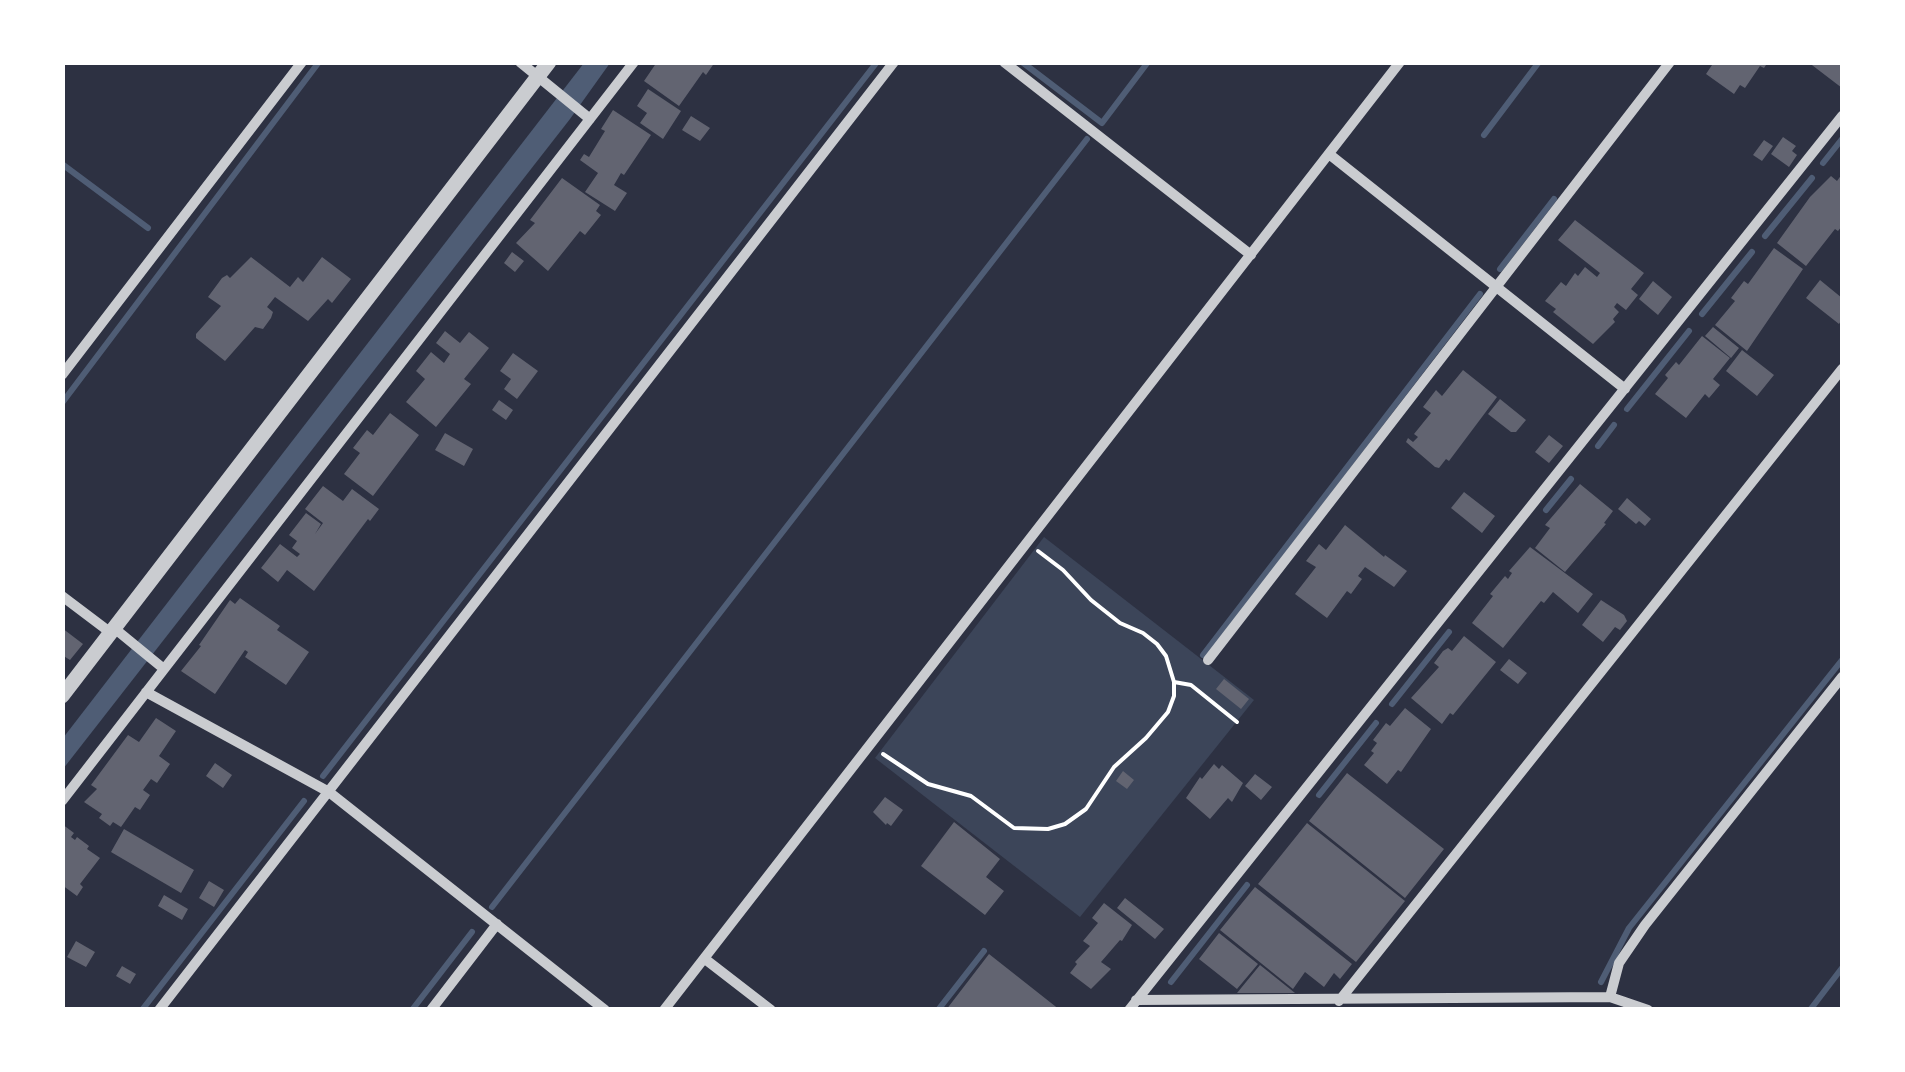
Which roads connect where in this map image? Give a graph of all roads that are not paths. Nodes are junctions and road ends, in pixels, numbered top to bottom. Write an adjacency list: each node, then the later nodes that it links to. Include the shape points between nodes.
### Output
1 (302, 62): 15 (street)
2 (520, 62): 8 (street)
3 (634, 62): 9 (street)
4 (894, 62): 24 (street)
5 (1004, 62): 12 (street)
6 (1400, 62): 11 (street)
7 (1670, 62): 13 (street)
8 (546, 74): 9 (street); 18 (street)
9 (586, 116): 20 (street)
10 (1842, 116): 16 (street)
11 (1329, 154): 12 (street); 13 (street)
12 (1251, 255): 27 (street)
13 (1497, 288): 16 (street); 19 (street)
14 (1842, 369): 29 (street)
15 (62, 375)
16 (1625, 389): 31 (street)
17 (62, 596): 18 (street)
18 (117, 632): 20 (street); 23 (street)
19 (1208, 660)
20 (160, 666): 22 (street)
21 (1842, 677): 28 (street, via 1644,925 1619,963)
22 (146, 692): 24 (street); 25 (street)
23 (62, 696)
24 (329, 792): 26 (street); 32 (street)
25 (62, 801)
26 (497, 924): 33 (street); 34 (street)
27 (705, 959): 35 (street); 36 (street)
28 (1610, 997): 30 (street); 37 (street)
29 (1338, 1001): 30 (street); 31 (street)
30 (1595, 1004)
31 (1133, 1005)
32 (159, 1010)
33 (431, 1010)
34 (605, 1010)
35 (664, 1010)
36 (771, 1010)
37 (1648, 1010)

